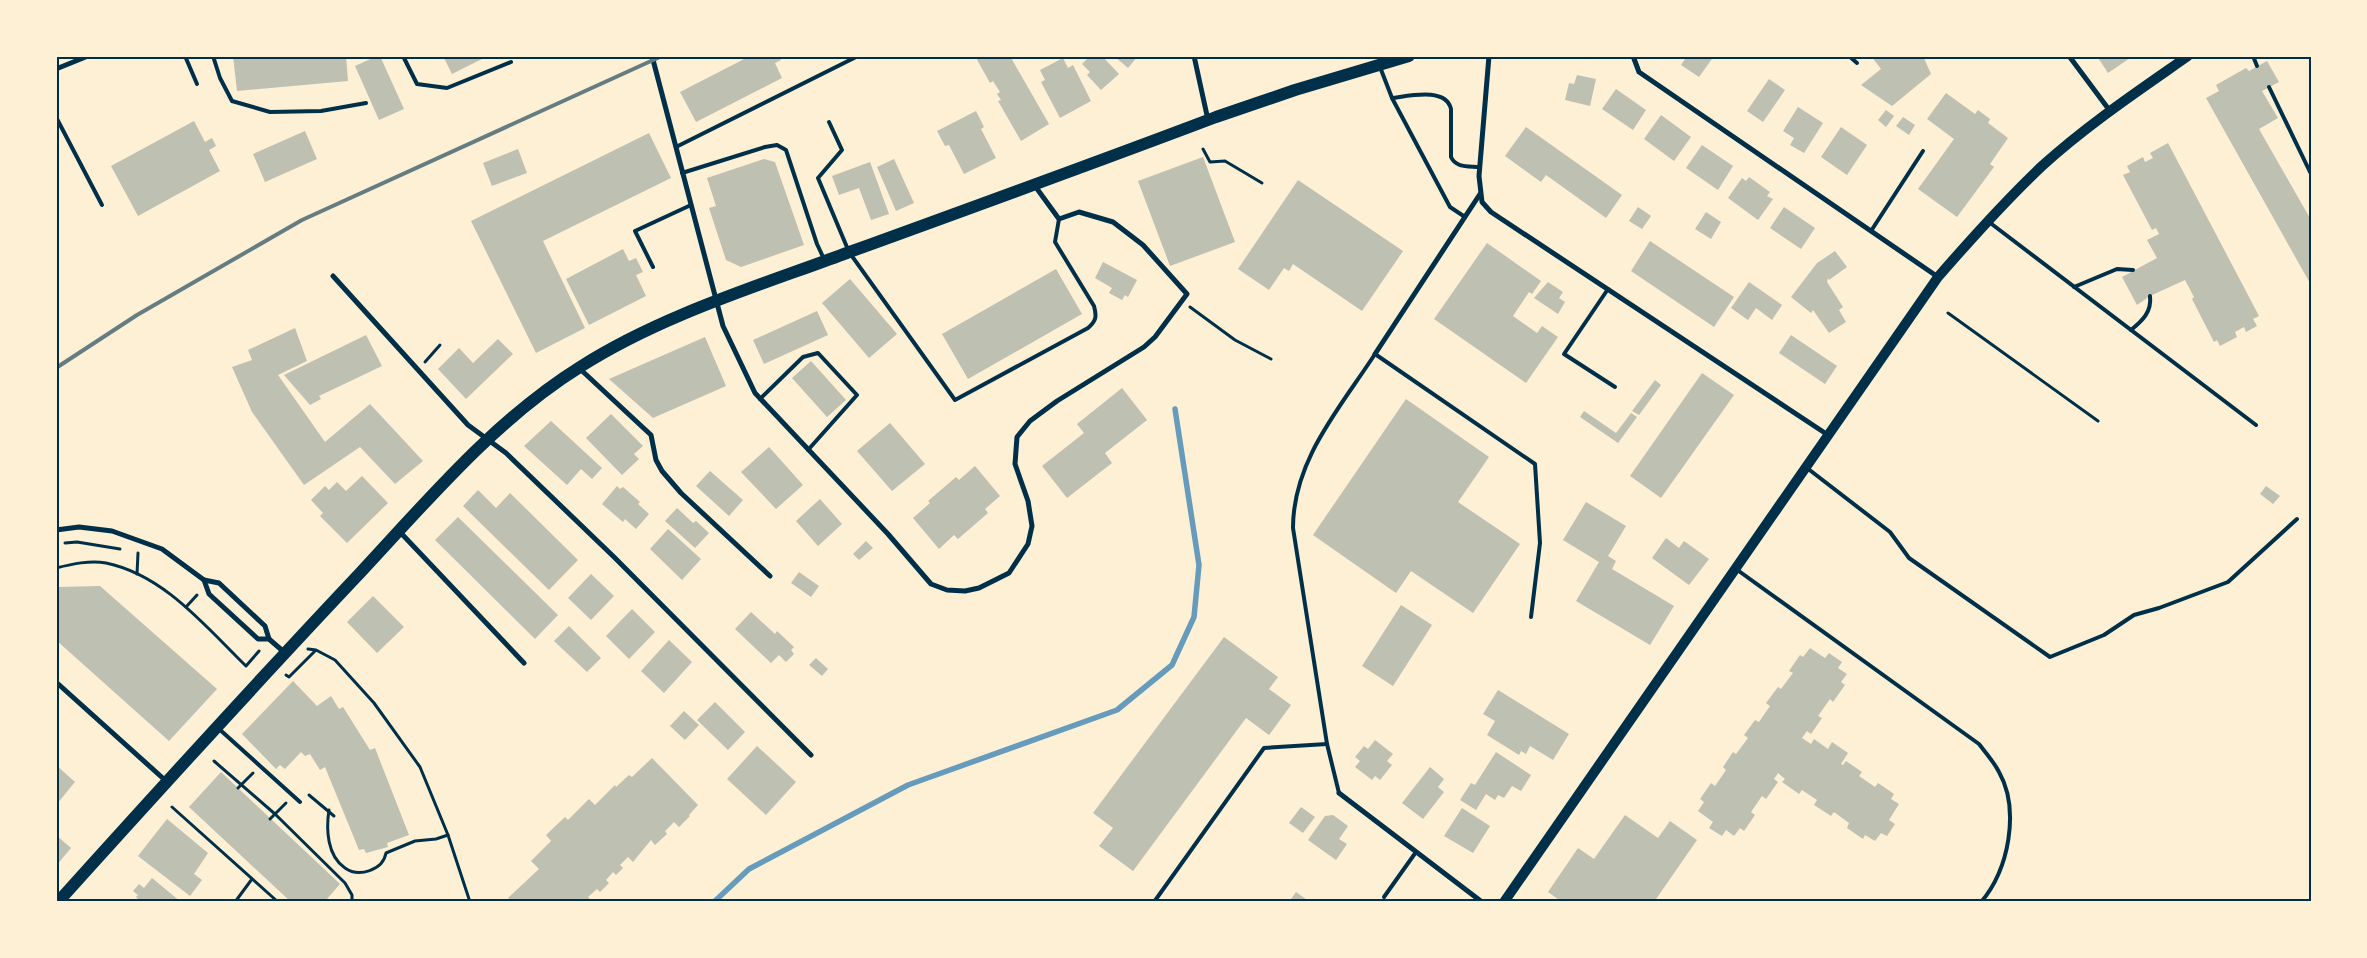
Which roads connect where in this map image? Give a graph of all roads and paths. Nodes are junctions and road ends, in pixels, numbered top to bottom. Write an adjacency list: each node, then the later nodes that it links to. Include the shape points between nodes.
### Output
1 (88, 56): 19 (street)
2 (185, 56): 20 (lane)
3 (213, 56): 23 (lane, via 232,101 270,112 321,111)
4 (403, 56): 15 (lane, via 417,84 447,88)
5 (652, 56): 28 (street)
6 (858, 56): 28 (lane)
7 (1194, 56): 26 (street)
8 (1409, 56): 17 (main road)
9 (1489, 56): 31 (street)
10 (1634, 56): 42 (street, via 1639,72)
11 (1849, 56): 16 (lane)
12 (2069, 56): 24 (street)
13 (2188, 56): 24 (main road)
14 (2253, 56): 18 (lane)
15 (511, 62)
16 (1857, 63)
17 (1379, 64): 22 (lane); 26 (main road)
18 (2257, 66)
19 (56, 69)
20 (197, 84)
21 (2270, 87): 33 (lane)
22 (1392, 98): 31 (lane, via 1429,95 1445,99 1451,109 1451,157 1458,166); 39 (lane, via 1450,207)
23 (366, 103)
24 (2110, 111): 41 (main road, via 2043,166)
25 (56, 117): 37 (lane)
26 (1208, 120): 35 (main road)
27 (829, 122): 43 (lane, via 842,150 818,178)
28 (676, 147): 32 (street)
29 (1203, 149): 34 (path, via 1210,162 1225,161)
30 (1923, 151): 42 (lane)
31 (1480, 167): 36 (street)
32 (682, 173): 38 (street); 44 (lane, via 765,147 777,145 786,150)
33 (2311, 174)
34 (1262, 182)
35 (1034, 183): 40 (street); 43 (main road)
36 (1480, 194): 39 (street); 50 (street, via 1491,212)
37 (102, 205)
38 (691, 205): 45 (lane, via 635,230); 53 (street)
39 (1465, 218): 57 (street)
40 (1059, 219): 43 (lane, via 1055,242 1094,306 1095,322 955,400); 52 (street, via 1079,212 1113,222 1143,245 1187,294)
41 (1988, 220): 48 (main road); 49 (lane)
42 (1870, 231): 48 (street)
43 (849, 252): 44 (main road)
44 (825, 261): 53 (main road)
45 (653, 267)
46 (2133, 270): 49 (lane, via 2117,269)
47 (333, 276): 66 (street, via 468,425)
48 (1938, 277): 65 (main road)
49 (2074, 287): 55 (lane)
50 (1608, 289): 61 (lane, via 1564,354); 65 (street)
51 (2150, 296): 55 (lane, via 2150,310)
52 (1182, 301): 58 (path, via 1234,340); 67 (street, via 1144,347 1051,406 1030,421 1017,437 1015,464 1028,501 1032,526 1028,544 1010,573 979,588 965,592 931,584)
53 (716, 302): 60 (main road, via 618,344); 62 (street, via 738,361)
54 (1948, 312): 63 (path)
55 (2131, 330): 64 (lane)
56 (440, 346): 59 (path)
57 (1375, 354): 82 (lane, via 1535,464 1540,543); 90 (lane, via 1317,442 1303,470 1293,509 1293,528)
58 (1271, 358)
59 (428, 360)
60 (578, 368): 66 (main road, via 536,398); 78 (street, via 651,435 656,460 681,493)
61 (1615, 387)
62 (760, 399): 67 (street); 67 (lane, via 803,358 818,353 857,395)
63 (2098, 421)
64 (2256, 425)
65 (1828, 435): 68 (main road)
66 (488, 440): 71 (main road); 91 (street, via 506,453 614,557)
67 (808, 450)
68 (1805, 466): 69 (lane, via 1890,532 1909,558 2050,657 2104,635 2134,615 2228,582); 76 (main road)
69 (2297, 520)
70 (56, 530): 79 (street, via 90,528 130,536 171,555)
71 (399, 531): 85 (main road); 86 (street)
72 (56, 543): 73 (path, via 110,546)
73 (138, 553): 74 (path); 77 (path)
74 (146, 556)
75 (56, 568): 77 (path, via 89,562 105,563)
76 (1734, 568): 112 (main road); 113 (lane, via 1979,744 2000,773 2011,812 2006,854 1988,894)
77 (137, 574): 81 (path)
78 (770, 576)
79 (204, 580): 83 (street, via 219,583 226,589 266,626); 83 (street, via 209,594 258,639)
80 (193, 587): 81 (path, via 199,593)
81 (186, 607): 84 (path, via 246,666 260,650)
82 (1531, 618)
83 (269, 639): 85 (street)
84 (253, 643)
85 (285, 653): 89 (main road)
86 (524, 663)
87 (289, 677): 101 (path, via 316,650 335,660 374,703 420,767)
88 (56, 682): 94 (street)
89 (216, 726): 94 (main road); 98 (lane)
90 (1327, 744): 97 (lane); 110 (lane, via 1264,748)
91 (812, 755)
92 (214, 761): 95 (path)
93 (254, 773): 95 (path)
94 (166, 782): 105 (main road)
95 (241, 784): 96 (path); 108 (path, via 345,883)
96 (238, 788)
97 (1338, 793): 102 (street)
98 (300, 802)
99 (172, 807): 103 (path)
100 (329, 810): 101 (path, via 330,848 345,869 355,872 374,869 382,864 386,853 415,841)
101 (448, 835): 109 (path)
102 (1416, 852): 104 (lane); 111 (street)
103 (252, 879): 106 (path); 107 (path)
104 (1384, 897)
105 (58, 902)
106 (235, 902)
107 (278, 902)
108 (352, 902)
109 (470, 902)
110 (1154, 902)
111 (1482, 902)
112 (1504, 902)
113 (1981, 902)

